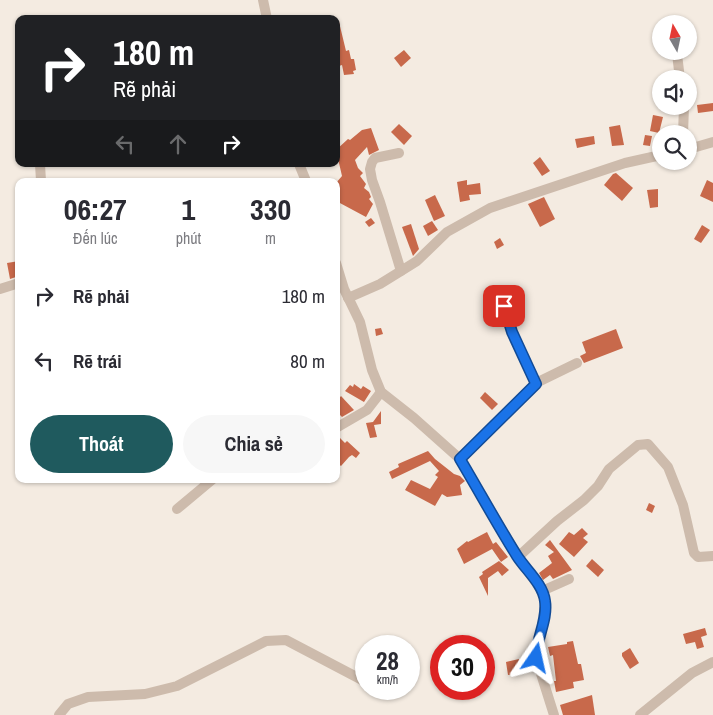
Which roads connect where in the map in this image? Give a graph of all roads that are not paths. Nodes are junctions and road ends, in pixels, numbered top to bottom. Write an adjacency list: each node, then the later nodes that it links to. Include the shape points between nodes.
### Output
1 (263, 0): 2 (street)
2 (266, 15)
3 (713, 142): 4 (street)
4 (697, 147)
5 (399, 153): 7 (street, via 375,158 370,169)
6 (652, 157): 7 (street, via 490,208 447,232 417,261)
7 (401, 271): 11 (street)
8 (340, 275): 11 (street)
9 (15, 284): 10 (street)
10 (0, 289)
11 (348, 298): 15 (street, via 360,322)
12 (504, 306): 14 (street)
13 (577, 363): 14 (street)
14 (536, 384): 17 (street)
15 (381, 392): 16 (street, via 367,410); 17 (street)
16 (340, 426)
17 (460, 459): 21 (street)
18 (208, 483): 19 (street)
19 (177, 509)
20 (713, 556): 21 (street, via 698,557 694,553 683,506 668,467 648,444 638,445 609,469 584,500)
21 (518, 557): 23 (street)
22 (569, 579): 23 (street)
23 (542, 591): 27 (street, via 546,602 536,658)
24 (713, 662): 28 (street, via 692,672)
25 (355, 676): 26 (street, via 286,640 266,642 177,686 145,694 88,697 68,704)
26 (58, 715)
27 (554, 715)
28 (640, 715)

